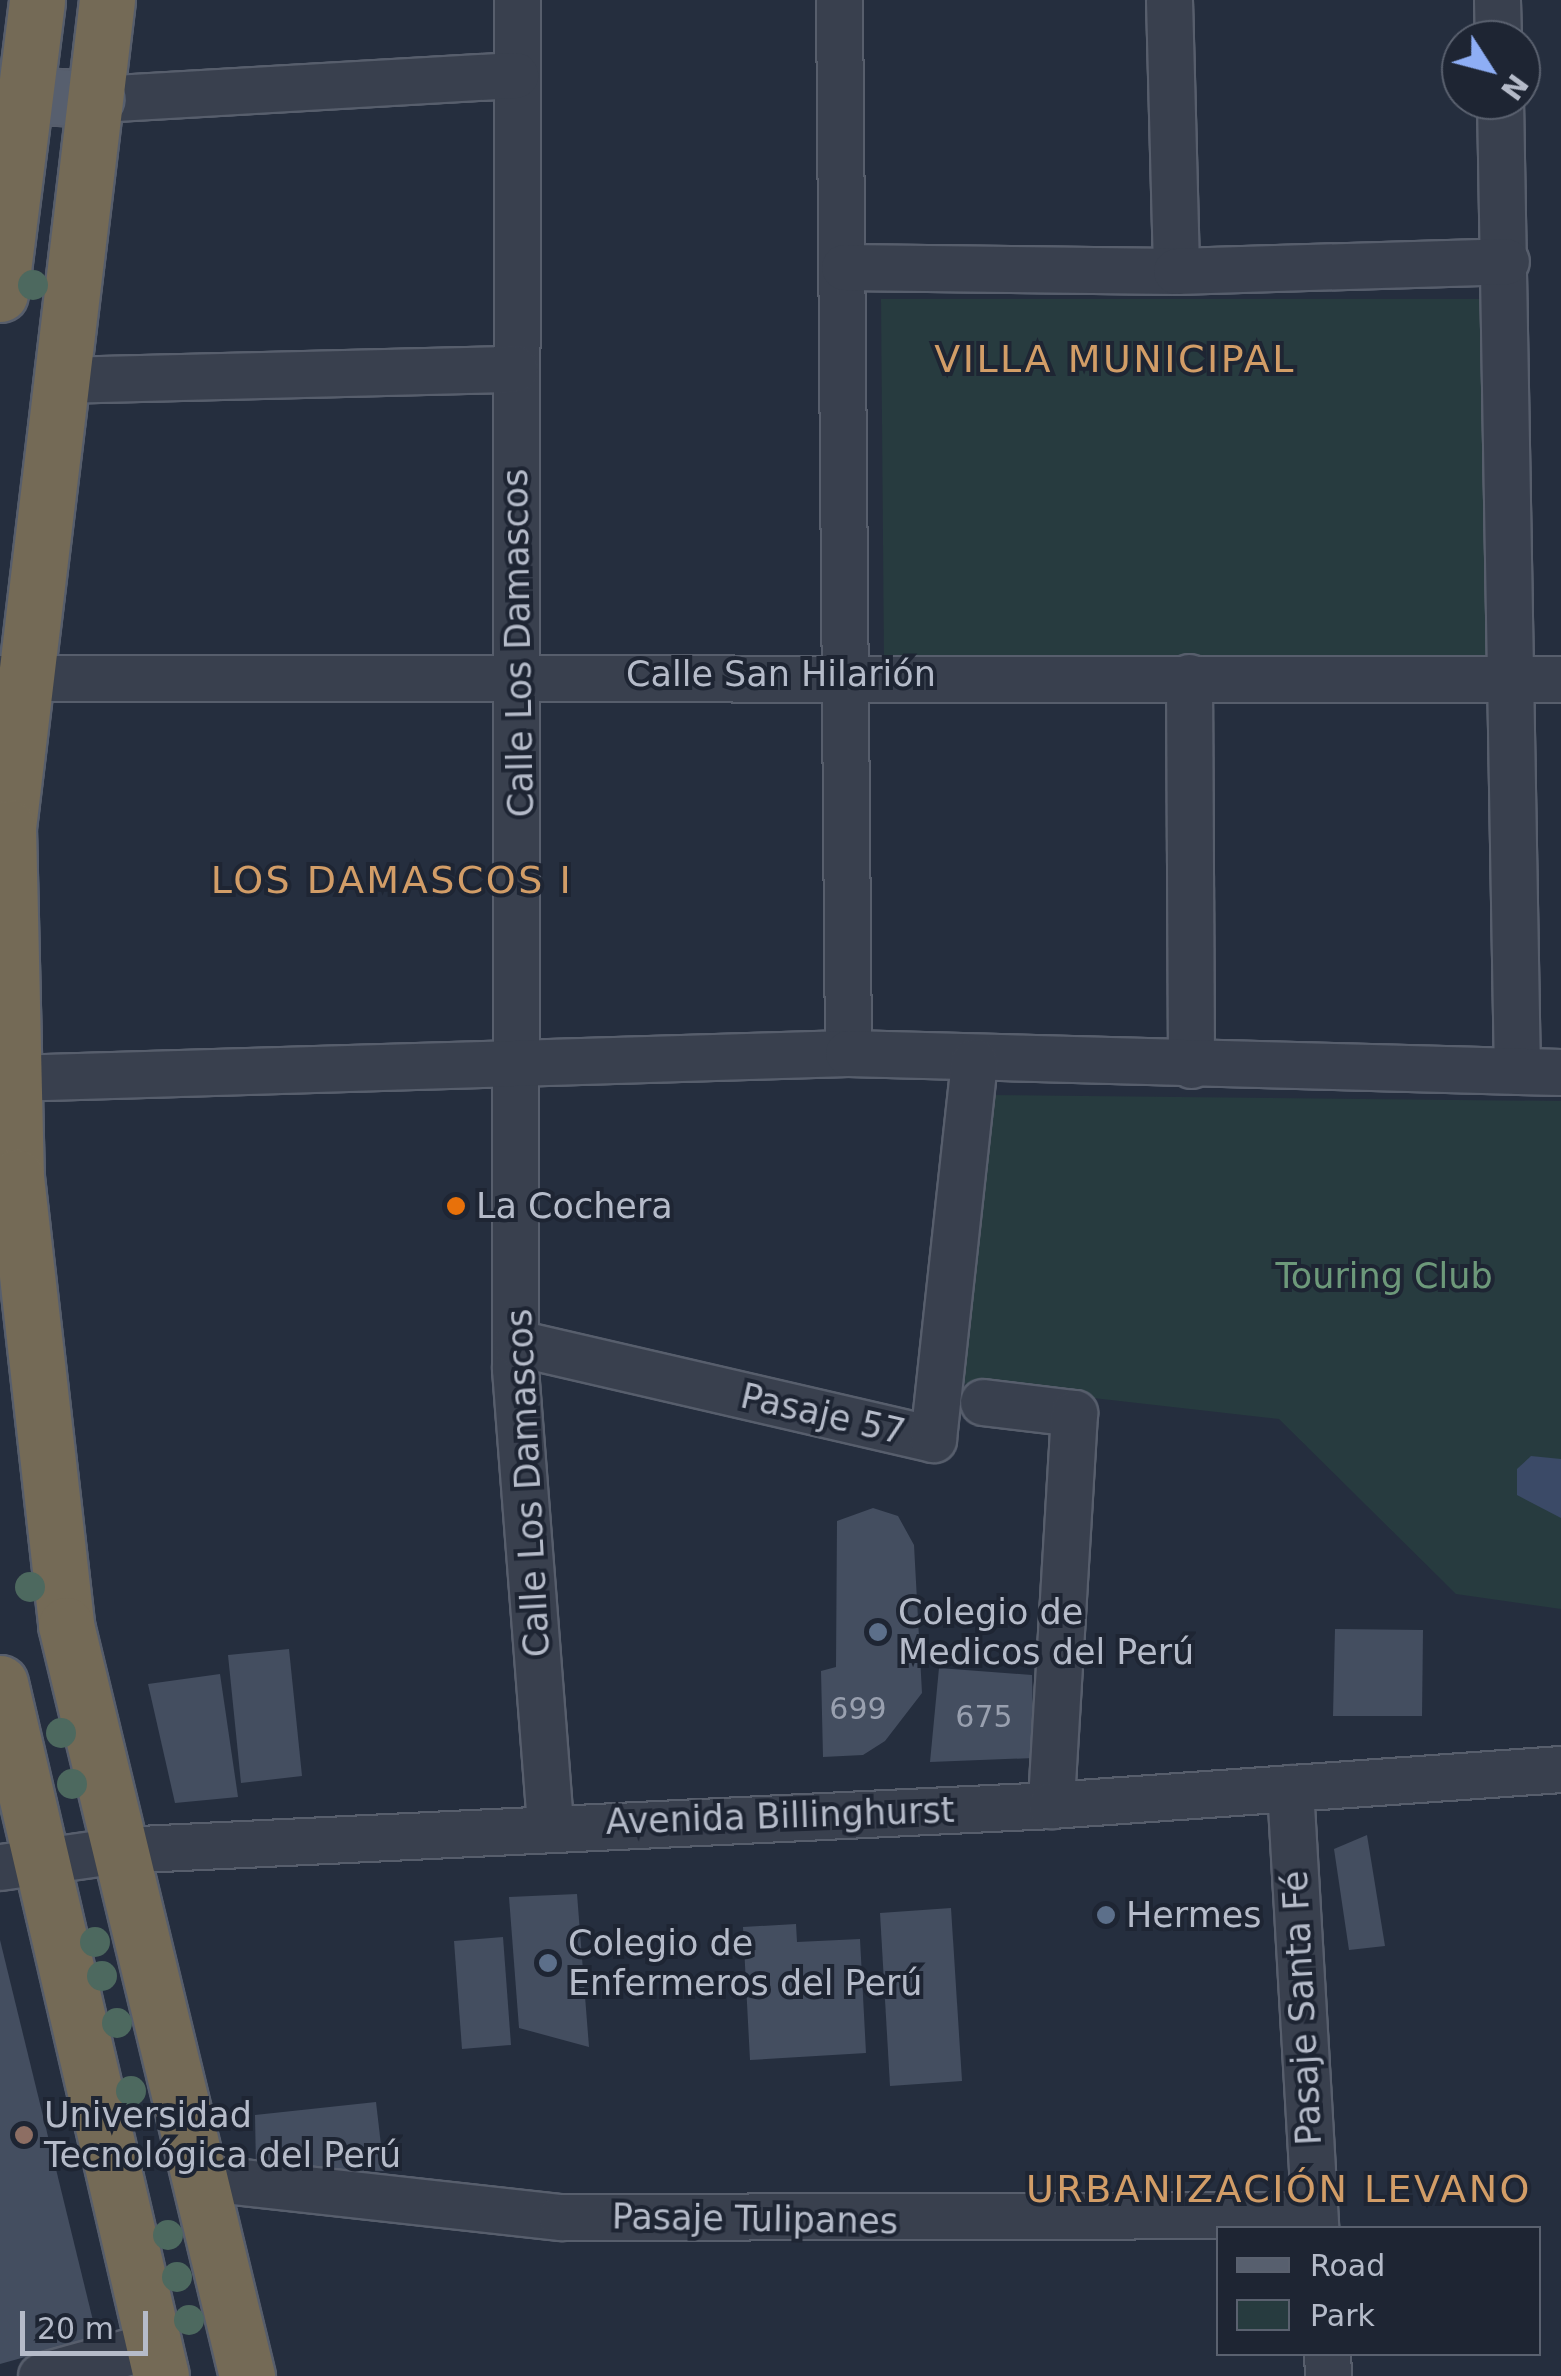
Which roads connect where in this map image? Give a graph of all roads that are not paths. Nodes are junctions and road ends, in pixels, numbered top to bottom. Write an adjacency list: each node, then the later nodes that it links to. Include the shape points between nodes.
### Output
1 (37, 0): 7 (highway)
2 (107, 0): 8 (highway)
3 (517, 0): 6 (street, Calle Los Damascos)
4 (839, 0): 11 (street)
5 (1169, 0): 12 (street)
6 (515, 76): 8 (street); 14 (street, Calle Los Damascos)
7 (14, 95): 8 (main road); 13 (highway)
8 (98, 99): 15 (highway)
9 (1501, 120): 10 (street)
10 (1506, 261): 12 (street); 21 (street)
11 (844, 266): 12 (street); 17 (street)
12 (1176, 271)
13 (0, 294)
14 (516, 369): 15 (street); 16 (street, Calle Los Damascos)
15 (61, 380): 19 (highway)
16 (519, 672): 17 (street, Calle San Hilarión); 19 (street, Calle San Hilarión); 25 (street, Calle Los Damascos)
17 (841, 674): 18 (street, Calle San Hilarión); 22 (street)
18 (1188, 676): 21 (street, Calle San Hilarión); 24 (street)
19 (10, 678): 27 (highway)
20 (1561, 679): 21 (street, Calle San Hilarión)
21 (1516, 680): 26 (street)
22 (848, 1054): 23 (street); 25 (street)
23 (974, 1061): 24 (street); 28 (street, Pasaje 57, via 933,1439)
24 (1190, 1065): 26 (street)
25 (521, 1068): 27 (street); 28 (street, Calle Los Damascos)
26 (1539, 1072)
27 (11, 1078): 35 (highway, via 46,1498)
28 (517, 1342): 34 (street, Calle Los Damascos)
29 (984, 1402): 33 (street, via 1074,1413)
30 (0, 1683): 36 (highway)
31 (1561, 1768): 32 (street, Avenida Billinghurst)
32 (1290, 1788): 33 (street, Avenida Billinghurst); 39 (street, Pasaje Santa Fé)
33 (1050, 1805): 34 (street, Avenida Billinghurst)
34 (550, 1825): 35 (street, Avenida Billinghurst)
35 (118, 1850): 36 (street, Avenida Billinghurst); 38 (highway)
36 (18, 1866): 37 (highway)
37 (112, 2172): 38 (highway); 40 (highway)
38 (198, 2177): 39 (street, Pasaje Tulipanes, via 561,2217); 42 (highway)
39 (1314, 2222)
40 (157, 2361): 41 (street)
41 (41, 2376)
42 (247, 2376)

